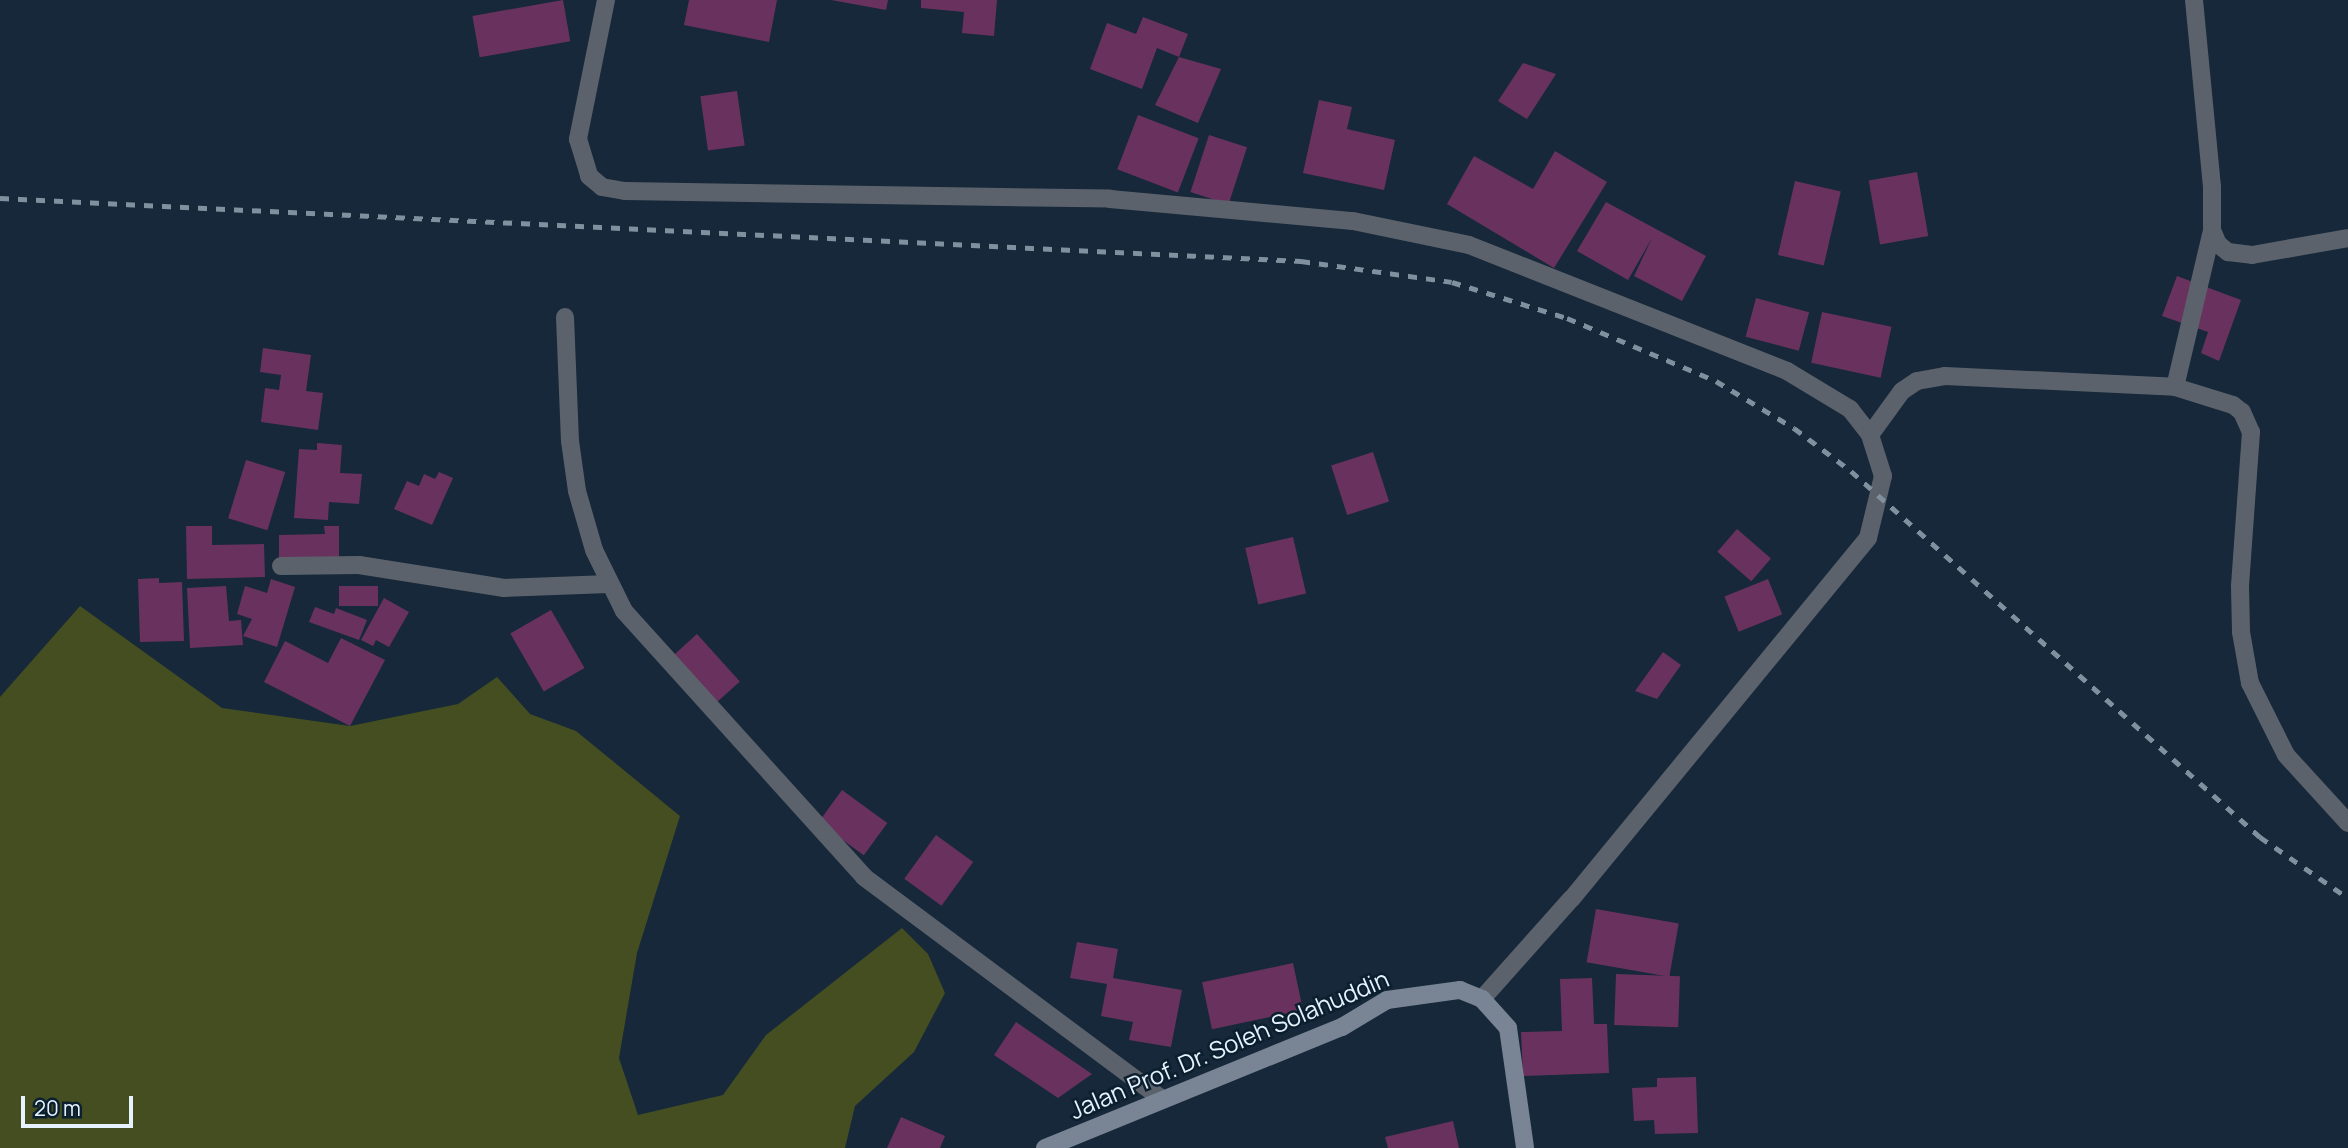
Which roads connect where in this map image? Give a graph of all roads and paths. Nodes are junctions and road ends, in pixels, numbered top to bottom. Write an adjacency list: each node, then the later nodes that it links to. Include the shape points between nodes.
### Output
1 (606, 0): 7 (street, via 578,139 589,176 602,187 1110,199 1353,221 1469,245 1787,371 1850,409)
2 (2194, 0): 3 (street)
3 (2212, 230): 4 (street, via 2218,244 2240,255); 6 (street)
4 (2348, 238)
5 (565, 317): 9 (street, via 570,442 578,491)
6 (2175, 387): 7 (street, via 1945,376 1917,381 1902,391); 10 (street, via 2232,405 2248,419 2251,452 2240,587 2241,632 2250,683 2286,755)
7 (1870, 435): 11 (street, via 1883,476 1868,538 1572,900)
8 (281, 566): 9 (street, via 359,565 504,588)
9 (608, 584): 12 (street, via 624,611 864,877)
10 (2348, 823)
11 (1482, 999): 12 (street, Jalan Prof. Dr. Soleh Solahuddin, via 1460,990 1387,1000 1342,1027); 14 (street, via 1508,1028)
12 (1162, 1099): 13 (street, Jalan Prof. Dr. Soleh Solahuddin)
13 (1045, 1148)
14 (1525, 1148)

